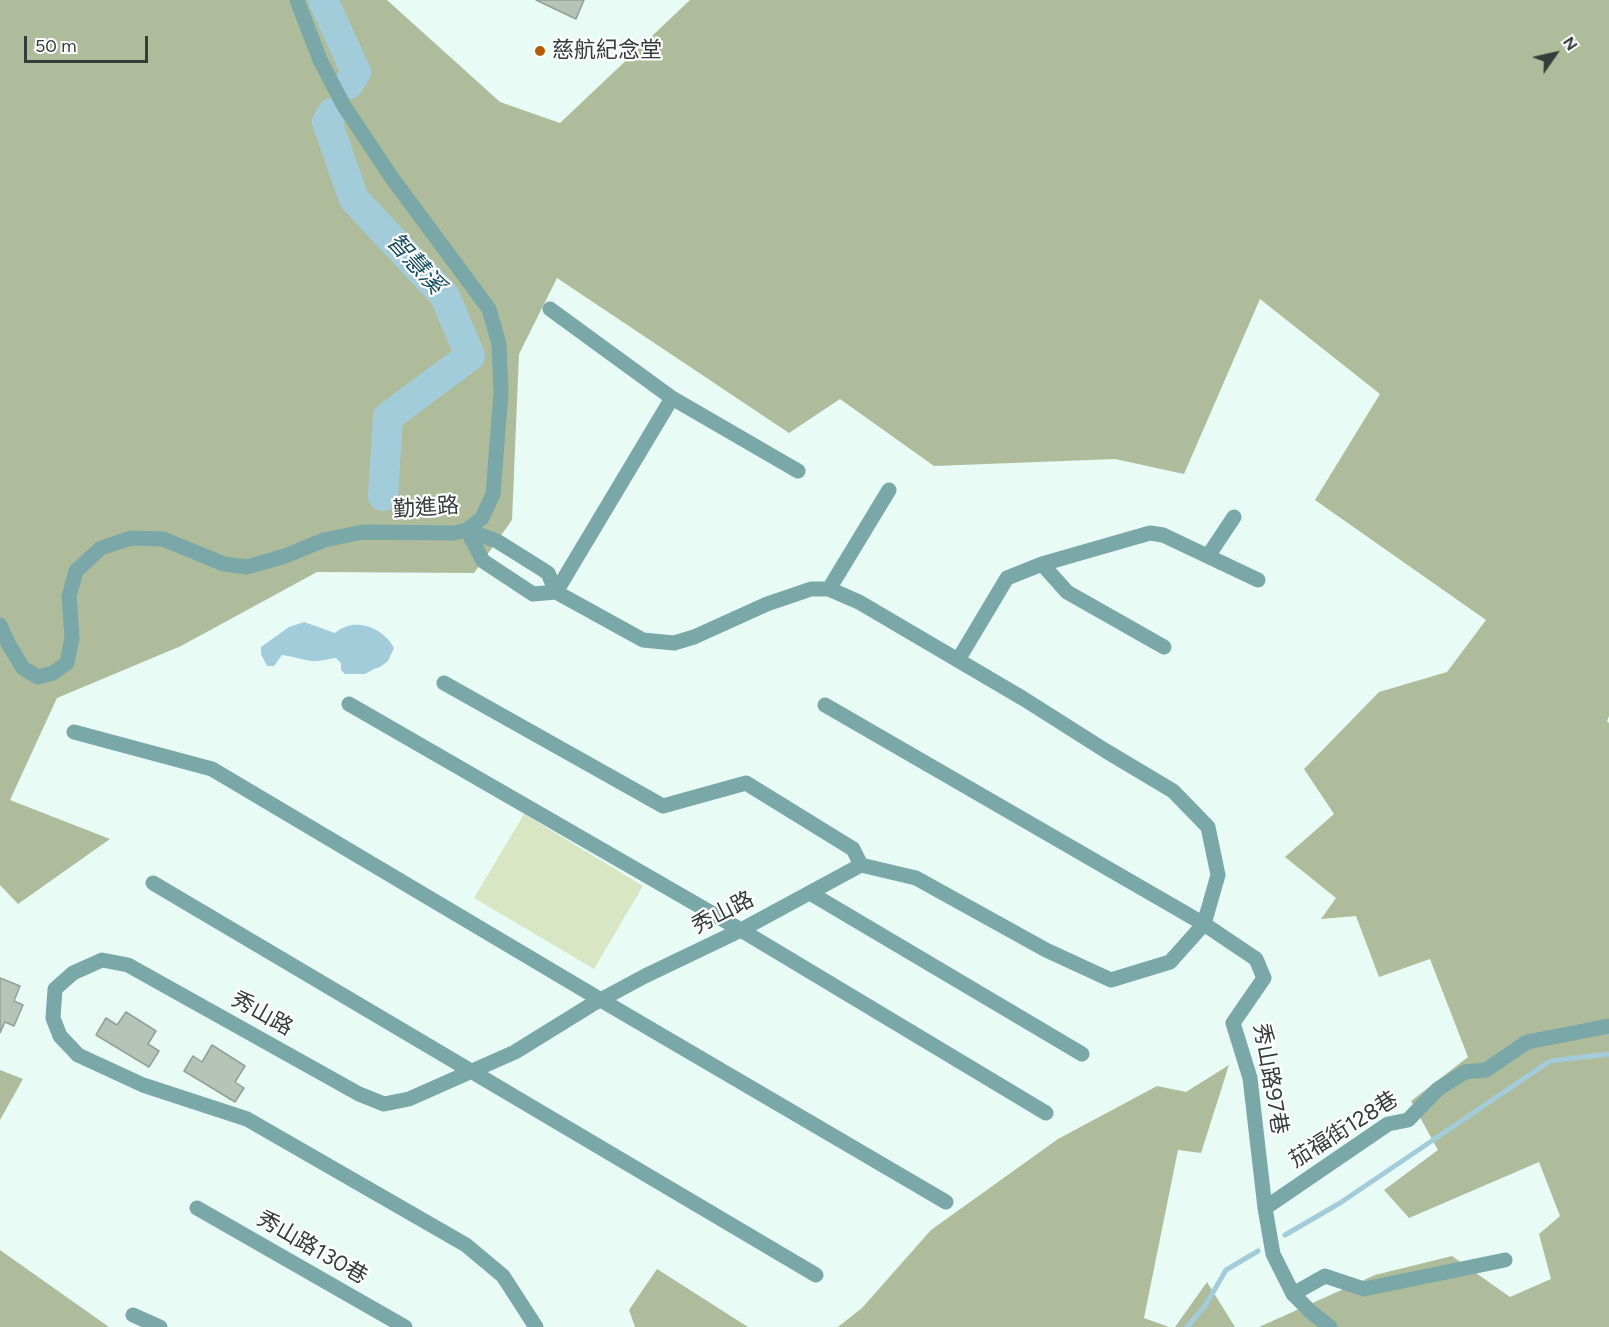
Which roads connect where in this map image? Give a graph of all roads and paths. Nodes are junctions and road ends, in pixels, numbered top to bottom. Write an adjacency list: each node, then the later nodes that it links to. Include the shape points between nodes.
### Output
1 (297, 0): 7 (street, 勤進路, via 320,60 344,106 489,309 499,344 501,393 493,494 482,518)
2 (550, 309): 3 (street)
3 (672, 398): 4 (street); 12 (street)
4 (798, 471)
5 (889, 490): 11 (street)
6 (1234, 517): 8 (street)
7 (467, 530): 12 (street, via 497,541 548,573); 12 (street, via 483,561 533,594); 13 (street, 勤進路, via 363,532 324,540 247,567 224,564 162,539 131,538 101,548 76,571 69,596 72,638 67,663 53,673 38,677 23,668)
8 (1208, 556): 9 (street, via 1150,532); 10 (street)
9 (1042, 564): 14 (street, via 1067,592); 15 (street, via 1007,578)
10 (1258, 580)
11 (829, 589): 12 (street, via 811,589 767,604 674,643 643,640); 15 (street, via 859,602)
12 (556, 592)
13 (0, 625)
14 (1164, 647)
15 (958, 660): 23 (street, via 1173,791 1208,827 1218,875)
16 (444, 683): 20 (street, via 663,806 746,783 853,849)
17 (349, 704): 24 (street)
18 (825, 705): 23 (street)
19 (74, 732): 25 (street, via 212,769)
20 (861, 865): 22 (street, 秀山路); 23 (street, via 916,878 1046,950 1111,980 1170,962)
21 (153, 884): 28 (street)
22 (810, 893): 24 (street, 秀山路); 27 (street)
23 (1204, 924): 32 (street, 秀山路97巷, via 1256,958 1264,978 1233,1023 1250,1078)
24 (741, 930): 25 (street, 秀山路); 29 (street)
25 (601, 1000): 28 (street, 秀山路, via 515,1052); 30 (street)
26 (1609, 1026): 32 (street, 茄福街128巷, via 1527,1042 1486,1070 1465,1072 1438,1089 1408,1120 1388,1124)
27 (1082, 1054)
28 (471, 1072): 34 (street); 39 (street, 秀山路, via 410,1099 384,1104 359,1094 128,965 102,960 73,973 55,990 54,1018 60,1036 78,1054 143,1085 247,1119 466,1245 503,1276)
29 (1046, 1113)
30 (946, 1202)
31 (197, 1208): 38 (street, 秀山路130巷)
32 (1265, 1208): 35 (street, via 1273,1254)
33 (1505, 1260): 35 (street, via 1364,1289 1325,1276)
34 (816, 1275)
35 (1293, 1294): 40 (street)
36 (133, 1315): 37 (street)
37 (160, 1327)
38 (405, 1327)
39 (536, 1327)
40 (1330, 1327)

